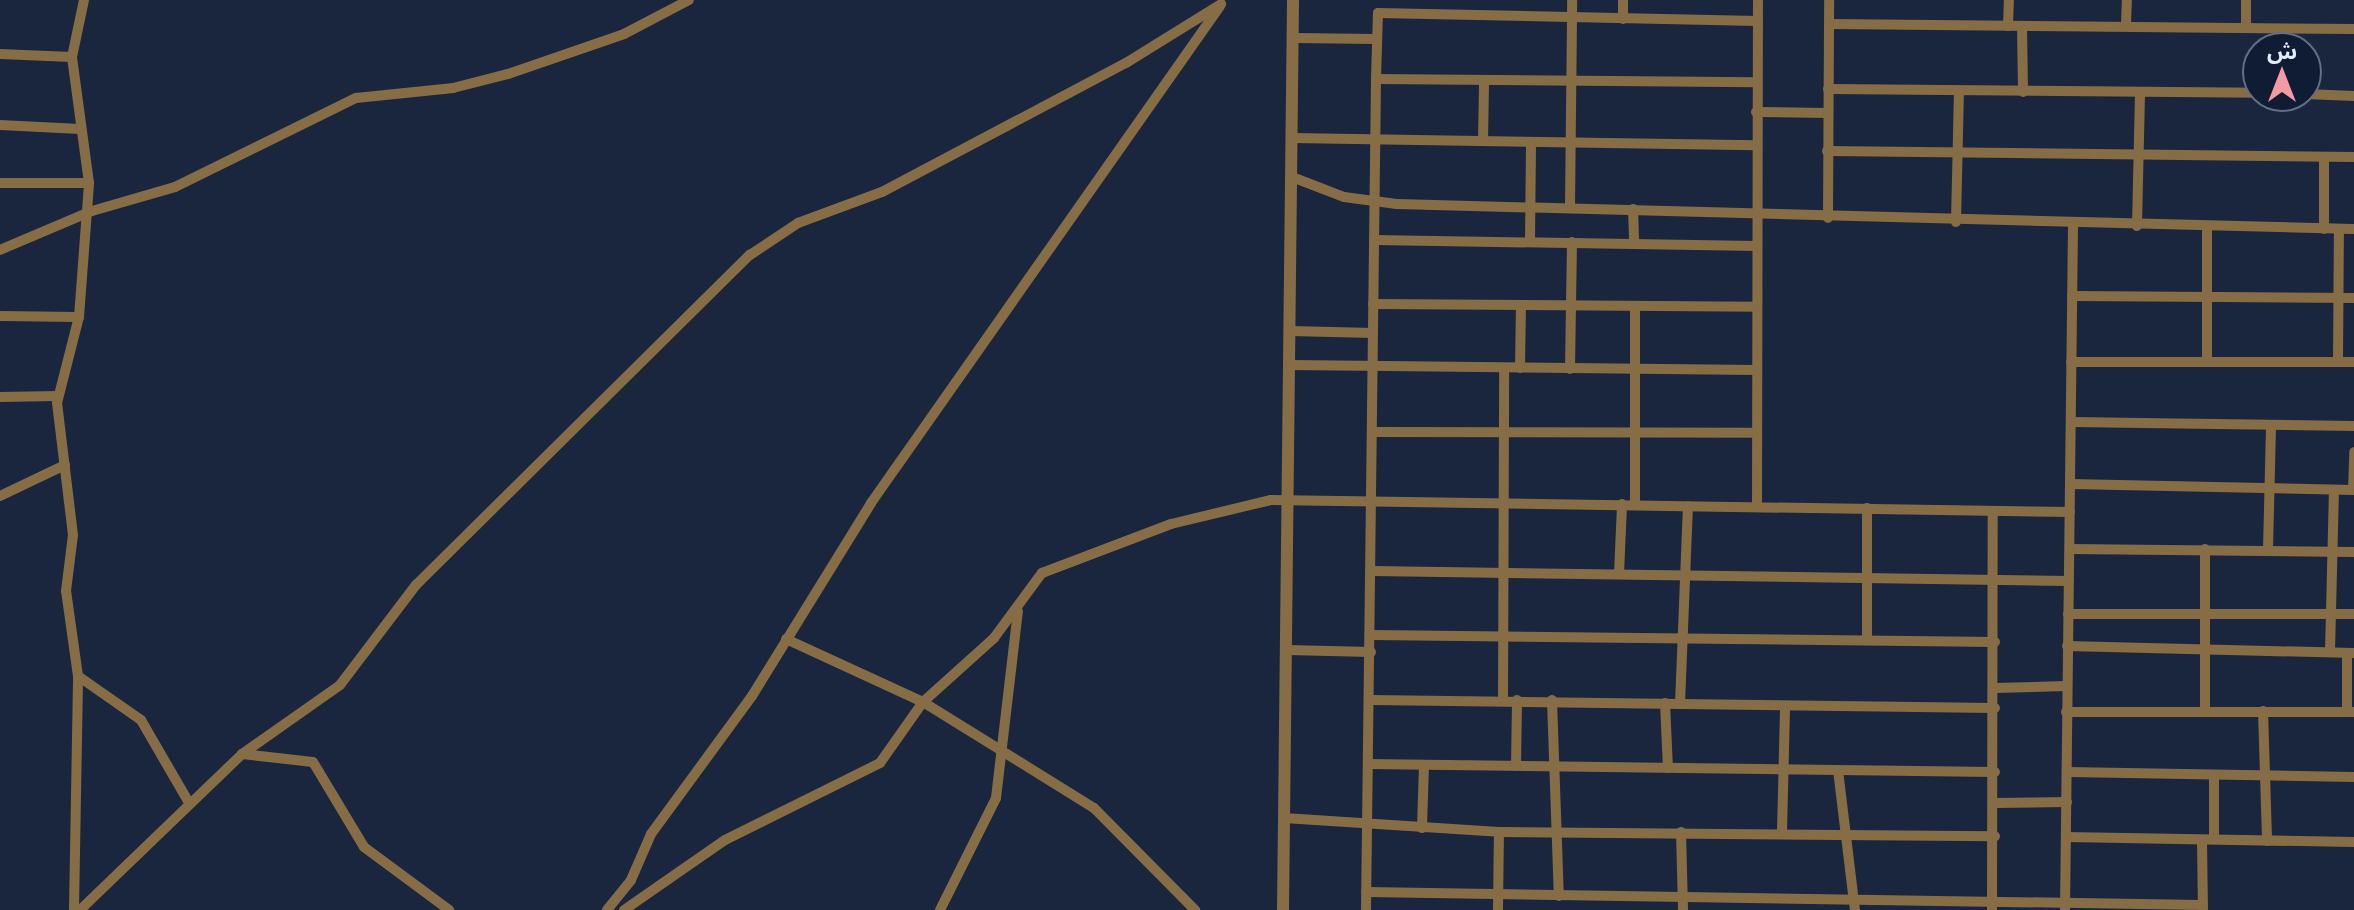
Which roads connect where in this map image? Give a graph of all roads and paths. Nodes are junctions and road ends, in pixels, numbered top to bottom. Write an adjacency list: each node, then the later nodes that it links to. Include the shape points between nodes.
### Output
1 (84, 0): 26 (street)
2 (689, 0): 61 (street, via 624,34 508,74 347,101 175,187)
3 (1293, 0): 23 (street)
4 (1378, 0): 13 (street)
5 (1572, 0): 14 (street)
6 (1623, 0): 15 (street)
7 (1758, 0): 16 (street)
8 (1829, 0): 17 (street)
9 (2009, 0): 19 (street)
10 (2127, 0): 18 (street)
11 (2246, 0): 21 (street)
12 (1222, 2): 144 (street, via 871,503); 172 (street, via 1126,63 759,248 416,585 340,685)
13 (1378, 13): 14 (street); 24 (street)
14 (1572, 18): 15 (street); 29 (street)
15 (1623, 19): 16 (street)
16 (1757, 21): 30 (street)
17 (1830, 24): 19 (street); 31 (street)
18 (2126, 25): 20 (street); 21 (street)
19 (2008, 26): 20 (street)
20 (2022, 26): 33 (street)
21 (2246, 28): 22 (street)
22 (2354, 29)
23 (1293, 38): 24 (street); 42 (street)
24 (1377, 39): 27 (street)
25 (0, 54): 26 (street)
26 (72, 57): 41 (street)
27 (1376, 79): 28 (street); 43 (street)
28 (1484, 81): 29 (street); 44 (street)
29 (1572, 81): 30 (street); 46 (street)
30 (1757, 82): 38 (street)
31 (1828, 89): 32 (street); 39 (street)
32 (1959, 91): 33 (street); 49 (street)
33 (2023, 92): 34 (street)
34 (2140, 92): 35 (street); 50 (street)
35 (2242, 93)
36 (2322, 95): 37 (street)
37 (2354, 96)
38 (1756, 112): 39 (street); 47 (street)
39 (1828, 113): 48 (street)
40 (0, 125): 41 (street)
41 (80, 129): 55 (street)
42 (1292, 138): 43 (street); 53 (street)
43 (1375, 139): 44 (street); 56 (street)
44 (1483, 141): 45 (street)
45 (1531, 142): 46 (street); 57 (street)
46 (1571, 142): 47 (street); 58 (street)
47 (1756, 145): 60 (street)
48 (1827, 151): 49 (street); 62 (street)
49 (1957, 153): 50 (street); 63 (street)
50 (2139, 156): 51 (street); 65 (street)
51 (2324, 157): 52 (street); 67 (street)
52 (2354, 157)
53 (1292, 177): 56 (street); 87 (street)
54 (0, 183): 55 (street)
55 (89, 183): 61 (street)
56 (1375, 203): 57 (street); 70 (street)
57 (1531, 207): 58 (street); 71 (street)
58 (1570, 208): 59 (street)
59 (1633, 209): 60 (street); 73 (street)
60 (1756, 212): 62 (street); 74 (street)
61 (86, 214): 75 (street); 86 (street)
62 (1828, 218): 63 (street)
63 (1956, 222): 64 (street)
64 (2073, 226): 65 (street); 76 (street)
65 (2137, 226): 66 (street)
66 (2207, 227): 67 (street); 77 (street)
67 (2324, 229): 68 (street)
68 (2339, 229): 69 (street); 78 (street)
69 (2354, 229)
70 (1374, 240): 71 (street); 80 (street)
71 (1530, 241): 72 (street)
72 (1572, 242): 73 (street); 83 (street)
73 (1634, 242): 74 (street)
74 (1757, 246): 82 (street)
75 (0, 250)
76 (2072, 296): 77 (street); 90 (street)
77 (2208, 297): 78 (street); 89 (street)
78 (2339, 298): 79 (street); 91 (street)
79 (2354, 298)
80 (1373, 304): 81 (street); 88 (street)
81 (1521, 307): 83 (street); 96 (street)
82 (1757, 307): 84 (street); 99 (street)
83 (1570, 308): 84 (street); 97 (street)
84 (1635, 308): 98 (street)
85 (0, 316): 86 (street)
86 (79, 317): 100 (street)
87 (1290, 331): 88 (street); 93 (street)
88 (1373, 333): 94 (street)
89 (2207, 361): 90 (street); 91 (street)
90 (2071, 362): 102 (street)
91 (2338, 362): 92 (street)
92 (2354, 362)
93 (1290, 365): 94 (street); 116 (street)
94 (1372, 368): 95 (street); 105 (street)
95 (1504, 368): 96 (street); 106 (street)
96 (1520, 368): 97 (street)
97 (1570, 369): 98 (street)
98 (1634, 369): 99 (street); 107 (street)
99 (1756, 370): 108 (street)
100 (58, 396): 101 (street); 110 (street)
101 (0, 397)
102 (2071, 422): 103 (street); 111 (street)
103 (2271, 425): 104 (street); 112 (street)
104 (2354, 426)
105 (1373, 432): 106 (street); 117 (street)
106 (1502, 433): 107 (street); 118 (street)
107 (1634, 433): 108 (street); 120 (street)
108 (1757, 433): 121 (street)
109 (2354, 452): 114 (street)
110 (65, 465): 115 (street); 155 (street, via 73,535 66,591)
111 (2070, 484): 112 (street); 125 (street)
112 (2269, 488): 113 (street); 128 (street)
113 (2334, 490): 114 (street); 129 (street)
114 (2353, 490)
115 (0, 496)
116 (1289, 500): 117 (street); 138 (street, via 1205,514 1081,554 1042,573); 150 (street)
117 (1374, 503): 118 (street); 131 (street)
118 (1502, 503): 119 (street); 132 (street)
119 (1622, 504): 120 (street); 133 (street)
120 (1635, 504): 122 (street)
121 (1757, 504): 122 (street); 123 (street)
122 (1688, 506): 134 (street)
123 (1867, 508): 124 (street); 135 (street)
124 (1993, 511): 125 (street); 136 (street)
125 (2070, 512): 126 (street)
126 (2070, 549): 127 (street); 137 (street)
127 (2205, 549): 128 (street); 139 (street)
128 (2268, 550): 129 (street)
129 (2332, 552): 130 (street); 141 (street)
130 (2354, 552)
131 (1372, 571): 132 (street); 143 (street)
132 (1502, 572): 133 (street); 145 (street)
133 (1619, 574): 134 (street)
134 (1685, 575): 135 (street); 147 (street)
135 (1866, 579): 136 (street); 146 (street)
136 (1994, 580): 137 (street); 148 (street)
137 (2069, 581): 140 (street)
138 (1018, 608): 162 (street); 171 (street)
139 (2203, 613): 140 (street); 141 (street); 151 (street)
140 (2068, 614): 149 (street)
141 (2330, 614): 142 (street); 153 (street)
142 (2354, 614)
143 (1372, 635): 145 (street); 152 (street)
144 (786, 639): 162 (street); 213 (street)
145 (1503, 639): 147 (street); 159 (street)
146 (1867, 639): 147 (street); 148 (street)
147 (1682, 642): 164 (street)
148 (1995, 642): 157 (street)
149 (2067, 646): 151 (street); 156 (street)
150 (1287, 650): 152 (street); 188 (street)
151 (2204, 651): 153 (street); 167 (street)
152 (1371, 652): 158 (street)
153 (2330, 652): 154 (street)
154 (2351, 653): 170 (street)
155 (78, 676): 185 (street, via 141,720); 211 (street)
156 (2066, 686): 157 (street); 169 (street)
157 (1995, 688): 166 (street)
158 (1371, 700): 159 (street); 173 (street)
159 (1503, 700): 160 (street)
160 (1517, 700): 161 (street); 175 (street)
161 (1552, 700): 163 (street); 176 (street)
162 (923, 702): 171 (street); 214 (street, via 865,775 725,840)
163 (1665, 703): 164 (street); 177 (street)
164 (1680, 704): 165 (street)
165 (1785, 707): 166 (street); 178 (street)
166 (1995, 708): 180 (street)
167 (2205, 710): 168 (street); 169 (street)
168 (2263, 711): 170 (street); 182 (street)
169 (2066, 712): 181 (street)
170 (2350, 712)
171 (1005, 751): 215 (street, via 992,810); 216 (street, via 1094,808)
172 (242, 754): 185 (street); 212 (street, via 313,762 364,847)
173 (1368, 764): 174 (street); 189 (street)
174 (1424, 765): 175 (street); 190 (street)
175 (1516, 766): 176 (street)
176 (1550, 766): 177 (street); 192 (street)
177 (1668, 768): 178 (street)
178 (1784, 770): 179 (street); 194 (street)
179 (1838, 770): 180 (street); 195 (street)
180 (1995, 772): 187 (street)
181 (2067, 772): 183 (street); 186 (street)
182 (2267, 774): 183 (street); 184 (street); 200 (street)
183 (2214, 775): 198 (street)
184 (2354, 777)
185 (188, 801): 211 (street)
186 (2067, 802): 187 (street); 197 (street)
187 (1995, 803): 196 (street)
188 (1284, 818): 189 (street); 217 (street)
189 (1366, 825): 190 (street); 202 (street)
190 (1422, 828): 191 (street)
191 (1499, 832): 192 (street); 203 (street)
192 (1560, 832): 193 (street); 204 (street)
193 (1681, 832): 194 (street); 205 (street)
194 (1782, 832): 195 (street)
195 (1841, 833): 196 (street); 206 (street)
196 (1995, 836): 207 (street)
197 (2066, 837): 199 (street); 208 (street)
198 (2214, 839): 199 (street); 200 (street)
199 (2202, 840): 210 (street)
200 (2267, 841): 201 (street)
201 (2354, 842)
202 (1366, 892): 203 (street); 218 (street)
203 (1498, 895): 204 (street); 219 (street)
204 (1559, 896): 205 (street)
205 (1682, 904): 206 (street)
206 (1855, 905): 207 (street)
207 (1992, 906): 208 (street)
208 (2065, 906): 209 (street)
209 (2169, 907): 210 (street)
210 (2203, 908)
211 (77, 910)
212 (449, 910)
213 (607, 910)
214 (624, 910)
215 (940, 910)
216 (1195, 910)
217 (1283, 910)
218 (1366, 910)
219 (1498, 910)

